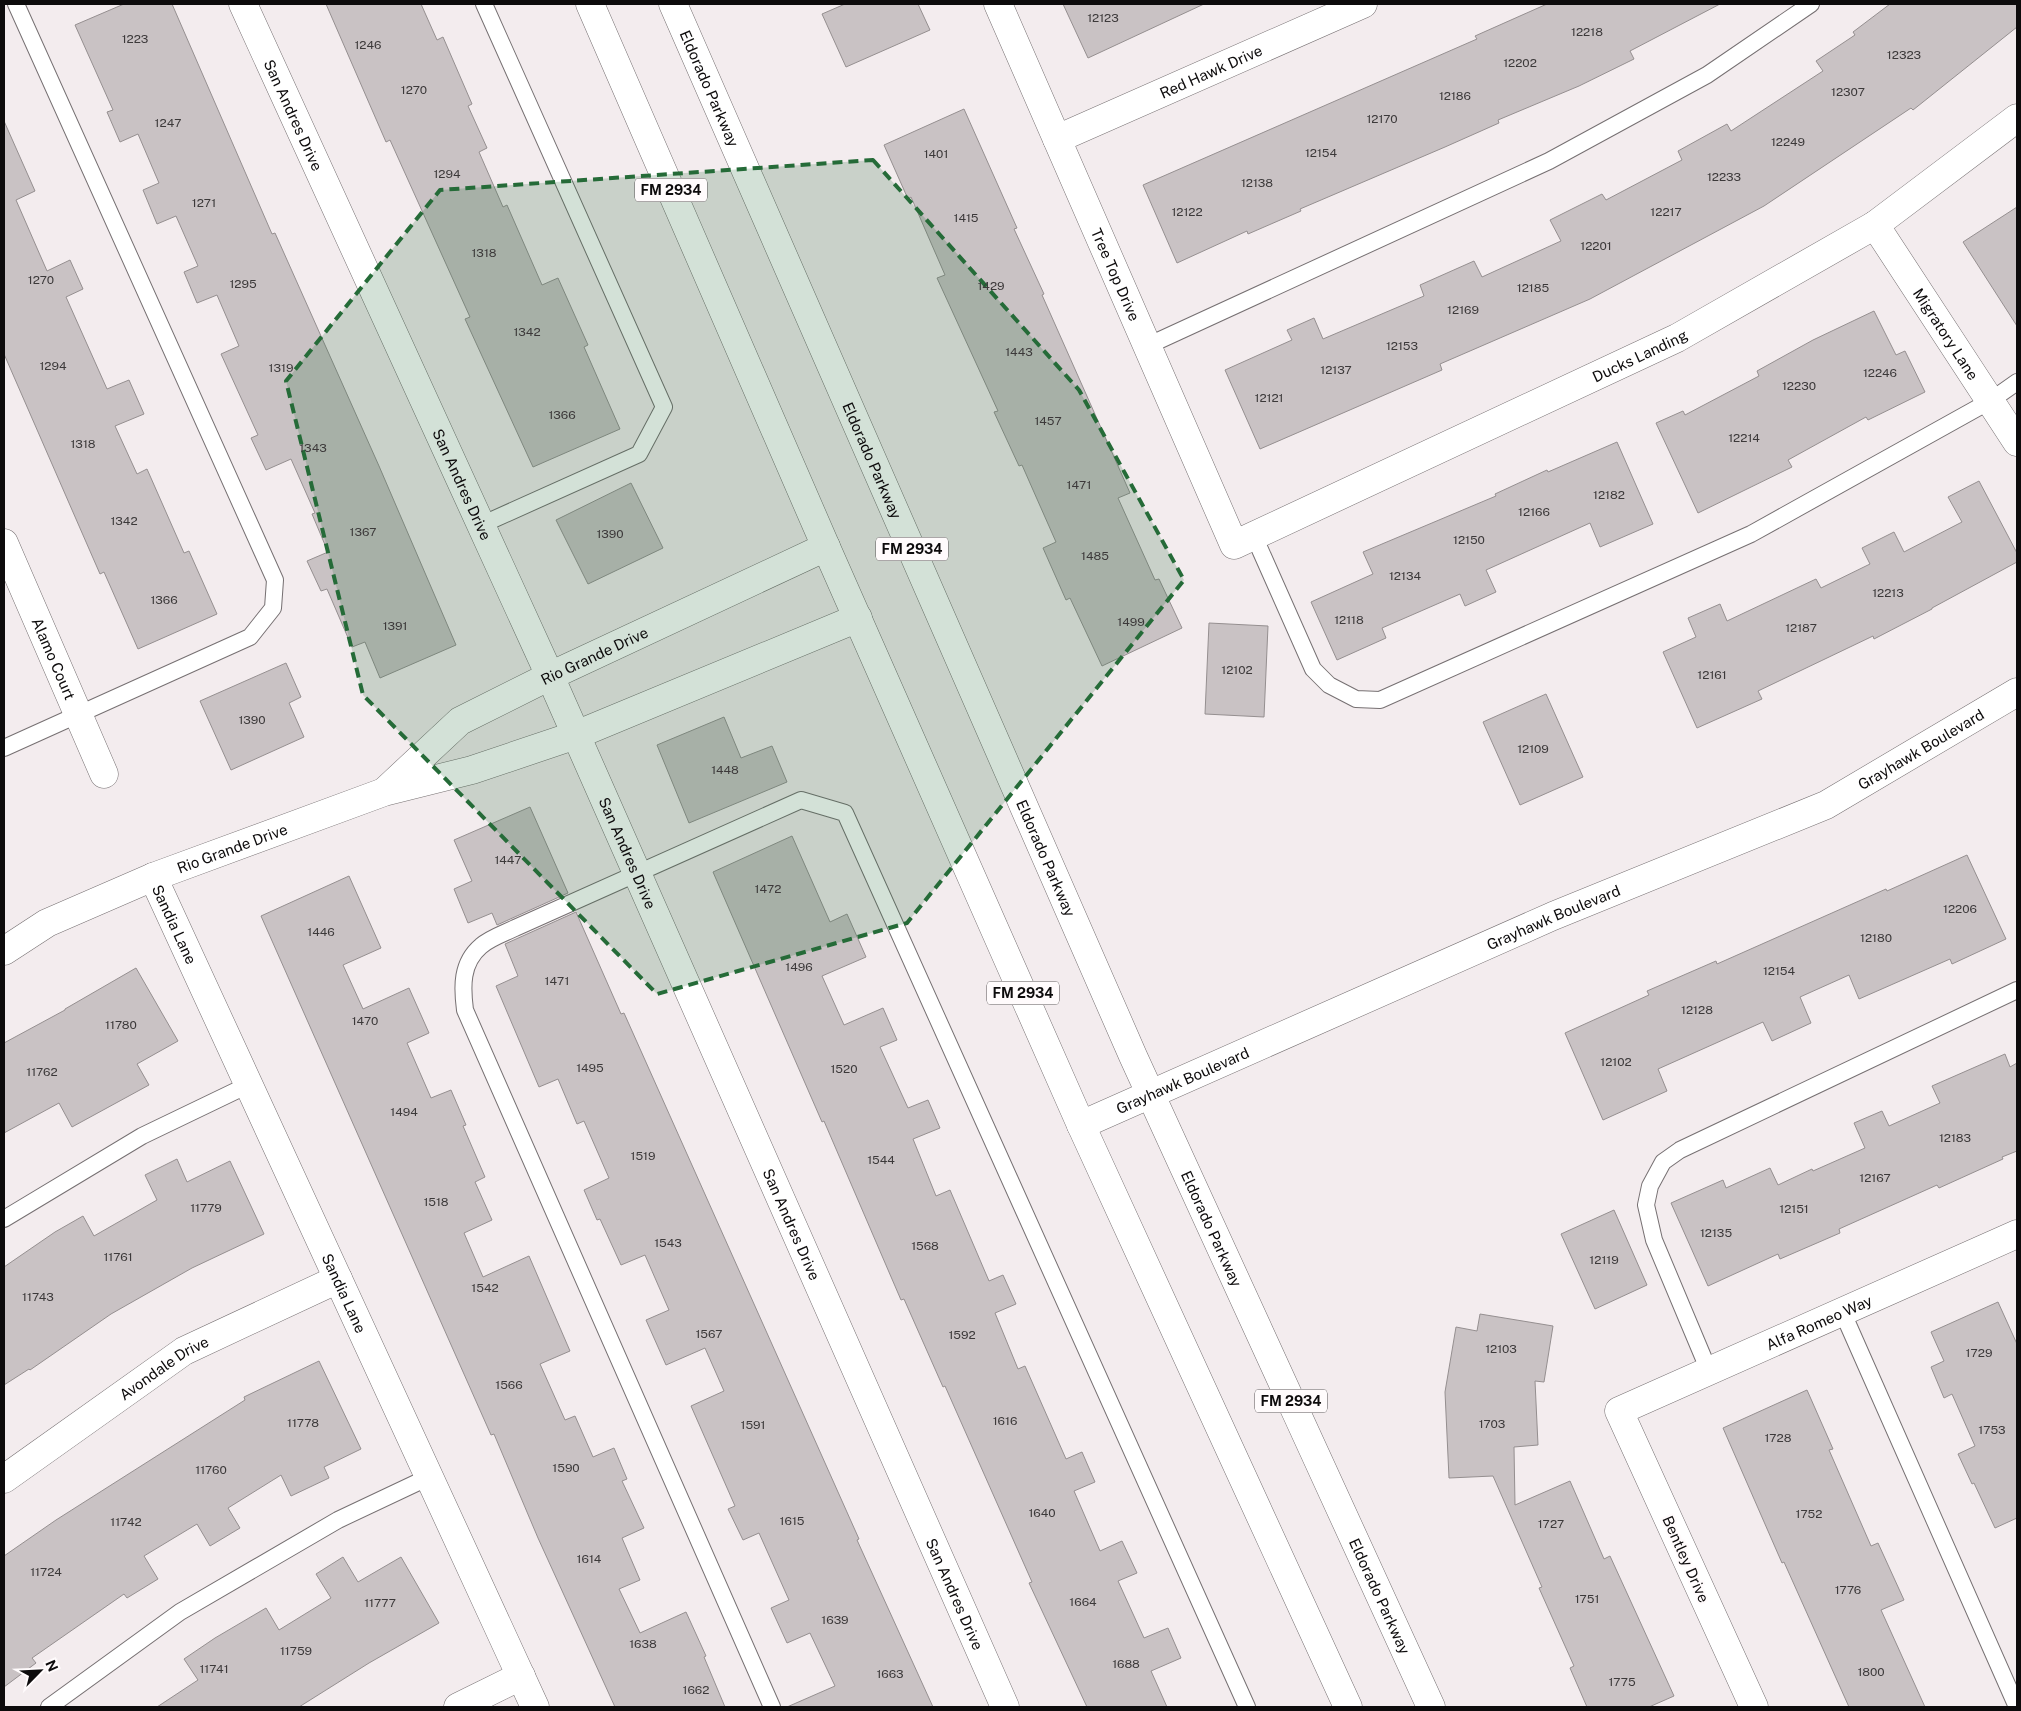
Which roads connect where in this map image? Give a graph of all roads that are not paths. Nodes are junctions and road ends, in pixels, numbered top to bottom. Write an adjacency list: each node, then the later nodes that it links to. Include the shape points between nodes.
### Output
1 (16, 4): 23 (lane, via 275,580 273,608 250,637)
2 (243, 4): 16 (street, San Andres Drive)
3 (484, 4): 16 (lane, via 664,407 639,454)
4 (590, 4): 19 (street, FM 2934)
5 (673, 4): 33 (street, Eldorado Parkway / FM 2934)
6 (998, 4): 10 (street, Tree Top Drive)
7 (1363, 4): 10 (street, Red Hawk Drive)
8 (1811, 4): 12 (lane, via 1707,75 1549,161)
9 (2017, 118): 11 (street, Ducks Landing)
10 (1057, 139): 12 (street, Tree Top Drive)
11 (1875, 225): 14 (street, Migratory Lane); 17 (street, Ducks Landing, via 1677,338)
12 (1147, 346): 17 (street, Tree Top Drive)
13 (2017, 382): 14 (lane)
14 (1990, 401): 15 (street, Migratory Lane); 17 (lane, via 1751,534 1380,700 1356,700 1329,685 1313,669)
15 (2017, 442)
16 (481, 525): 21 (street, San Andres Drive)
17 (1244, 541)
18 (4, 543): 23 (street, Alamo Court)
19 (826, 547): 20 (street, FM 2934); 21 (street, Rio Grande Drive)
20 (858, 618): 24 (street, Rio Grande Drive); 34 (street, FM 2934)
21 (550, 676): 24 (street, San Andres Drive); 27 (street, Rio Grande Drive, via 460,720)
22 (2017, 692): 33 (street, Grayhawk Boulevard, via 1826,805 1553,916)
23 (79, 714): 25 (lane); 26 (street, Alamo Court)
24 (576, 735): 27 (street, Rio Grande Drive, via 472,770); 28 (street, San Andres Drive)
25 (4, 748)
26 (104, 774)
27 (384, 792): 29 (street, Rio Grande Drive)
28 (638, 874): 47 (lane, via 481,945 469,960 462,985 465,1010); 48 (street, San Andres Drive); 49 (lane, via 801,800 845,813)
29 (153, 877): 30 (street, Rio Grande Drive, via 47,923); 32 (street, Sandia Lane)
30 (4, 951)
31 (2017, 990): 39 (lane, via 1680,1150 1663,1162 1650,1186 1646,1205 1654,1240)
32 (248, 1085): 35 (lane, via 142,1136); 37 (street, Sandia Lane)
33 (1151, 1094): 34 (street, Grayhawk Boulevard); 51 (street, Eldorado Parkway / FM 2934)
34 (1081, 1125): 50 (street, FM 2934)
35 (4, 1219)
36 (2017, 1234): 38 (street, Alfa Romeo Way)
37 (338, 1279): 41 (street, Sandia Lane); 42 (street, Avondale Drive, via 184,1352)
38 (1842, 1311): 39 (street, Alfa Romeo Way); 53 (lane)
39 (1709, 1371): 40 (street, Alfa Romeo Way)
40 (1619, 1411): 52 (street, Bentley Drive)
41 (428, 1477): 43 (street, Sandia Lane); 44 (lane, via 338,1520 180,1612)
42 (4, 1479)
43 (520, 1676): 45 (street); 46 (street, Sandia Lane)
44 (49, 1707)
45 (458, 1707)
46 (535, 1707)
47 (772, 1707)
48 (1005, 1707)
49 (1247, 1707)
50 (1348, 1707)
51 (1431, 1707)
52 (1754, 1707)
53 (2017, 1707)

